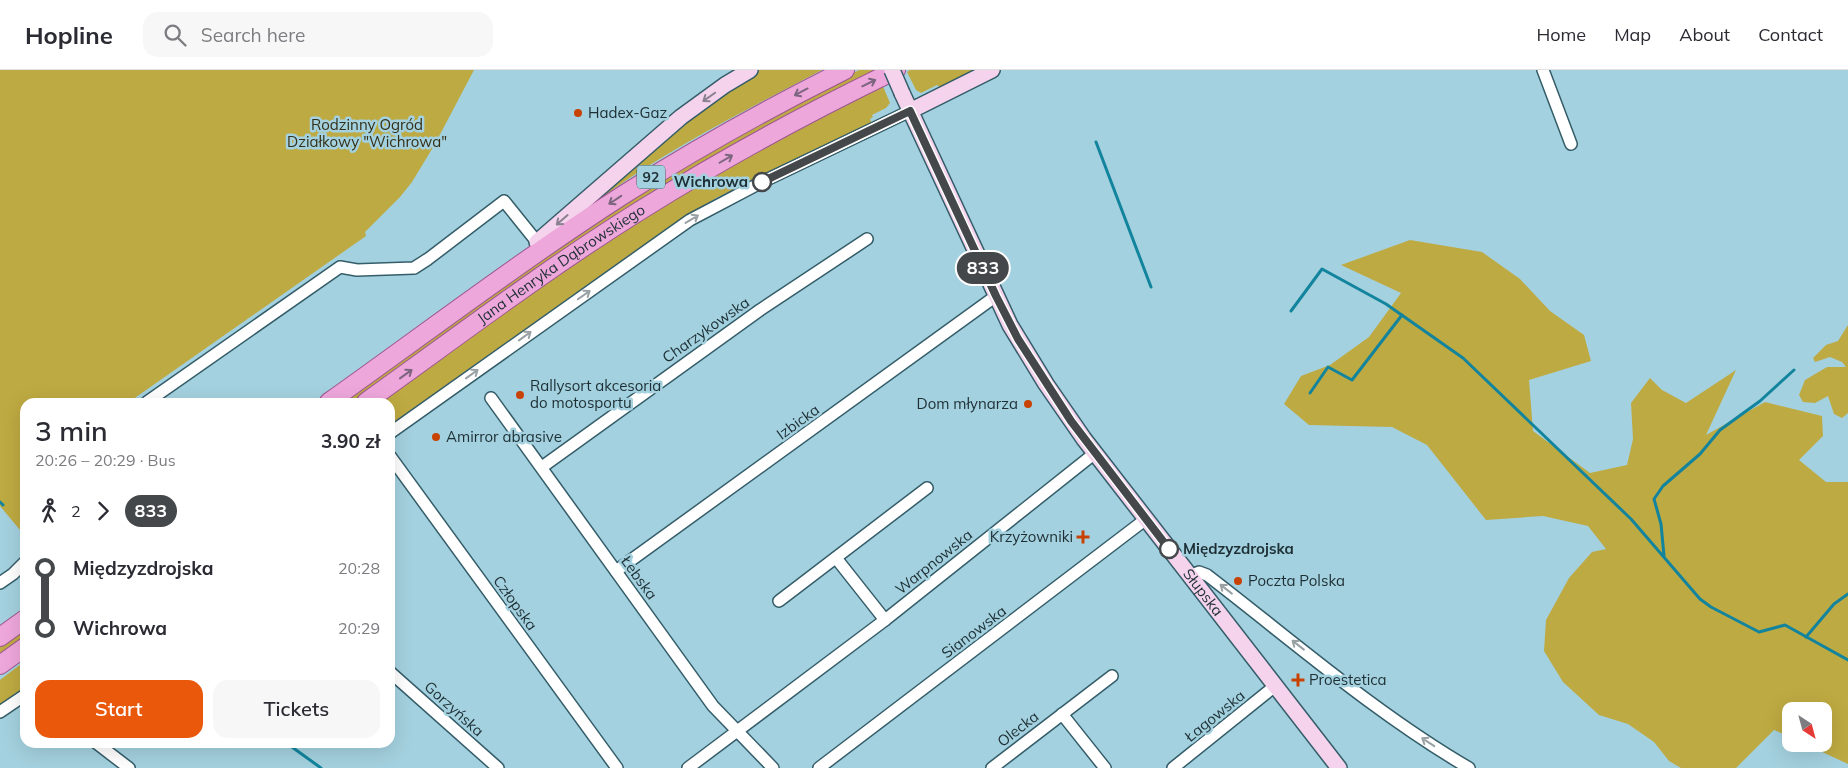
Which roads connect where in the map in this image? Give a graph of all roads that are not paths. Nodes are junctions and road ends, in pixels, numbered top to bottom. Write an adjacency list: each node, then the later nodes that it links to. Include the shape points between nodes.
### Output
1 (750, 70): 10 (street, one-way to 10, via 687,112)
2 (844, 70): 12 (main road, Jana Henryka Dąbrowskiego / 92, one-way to 12, via 656,175)
3 (892, 70): 7 (street, Słupska, bridge)
4 (896, 70): 15 (main road, Jana Henryka Dąbrowskiego / 92, one-way to 4, via 641,210 771,133)
5 (992, 70): 7 (street)
6 (1544, 70): 8 (street)
7 (910, 111): 11 (street, Słupska); 17 (street, one-way to 7, via 690,220)
8 (1570, 144)
9 (867, 239): 20 (street, Charzykowska, via 760,310)
10 (537, 242): 12 (main road, via 499,270); 13 (street, via 504,201 414,268 358,270 340,267)
11 (996, 296): 18 (street, Słupska, via 1046,384); 25 (street, Izbicka)
12 (469, 302): 14 (main road, Jana Henryka Dąbrowskiego / 92)
13 (153, 398)
14 (335, 398)
15 (372, 398)
16 (491, 398): 20 (street, Łebska)
17 (395, 429)
18 (1095, 453): 22 (street, Słupska); 29 (street, Warpnowska)
19 (395, 463): 44 (street, Człopska)
20 (542, 466): 25 (street, Łebska)
21 (928, 488): 23 (street)
22 (1146, 519): 26 (street, Słupska); 47 (street, Sianowska)
23 (836, 558): 28 (street); 29 (street)
24 (20, 567): 27 (street)
25 (616, 571): 40 (street, Łebska, via 714,706)
26 (1189, 576): 36 (street, Słupska); 52 (street, one-way to 26, via 1394,720 1207,575 1199,572)
27 (0, 583)
28 (779, 601)
29 (885, 620): 40 (street, Warpnowska)
30 (20, 623): 31 (main road)
31 (0, 637)
32 (20, 651): 33 (main road)
33 (0, 665)
34 (395, 676): 43 (street, Gorzyńska)
35 (1112, 676): 39 (street, Olecka)
36 (1275, 686): 50 (street, Łagowska); 51 (street, Słupska)
37 (20, 698): 38 (street)
38 (0, 712)
39 (1062, 714): 48 (street, Olecka); 49 (street, Olecka)
40 (738, 731): 45 (street, Warpnowska); 46 (street, Łebska)
41 (103, 748): 42 (street)
42 (129, 768)
43 (498, 768)
44 (616, 768)
45 (688, 768)
46 (773, 768)
47 (820, 768)
48 (992, 768)
49 (1105, 768)
50 (1173, 768)
51 (1338, 768)
52 (1469, 768)

